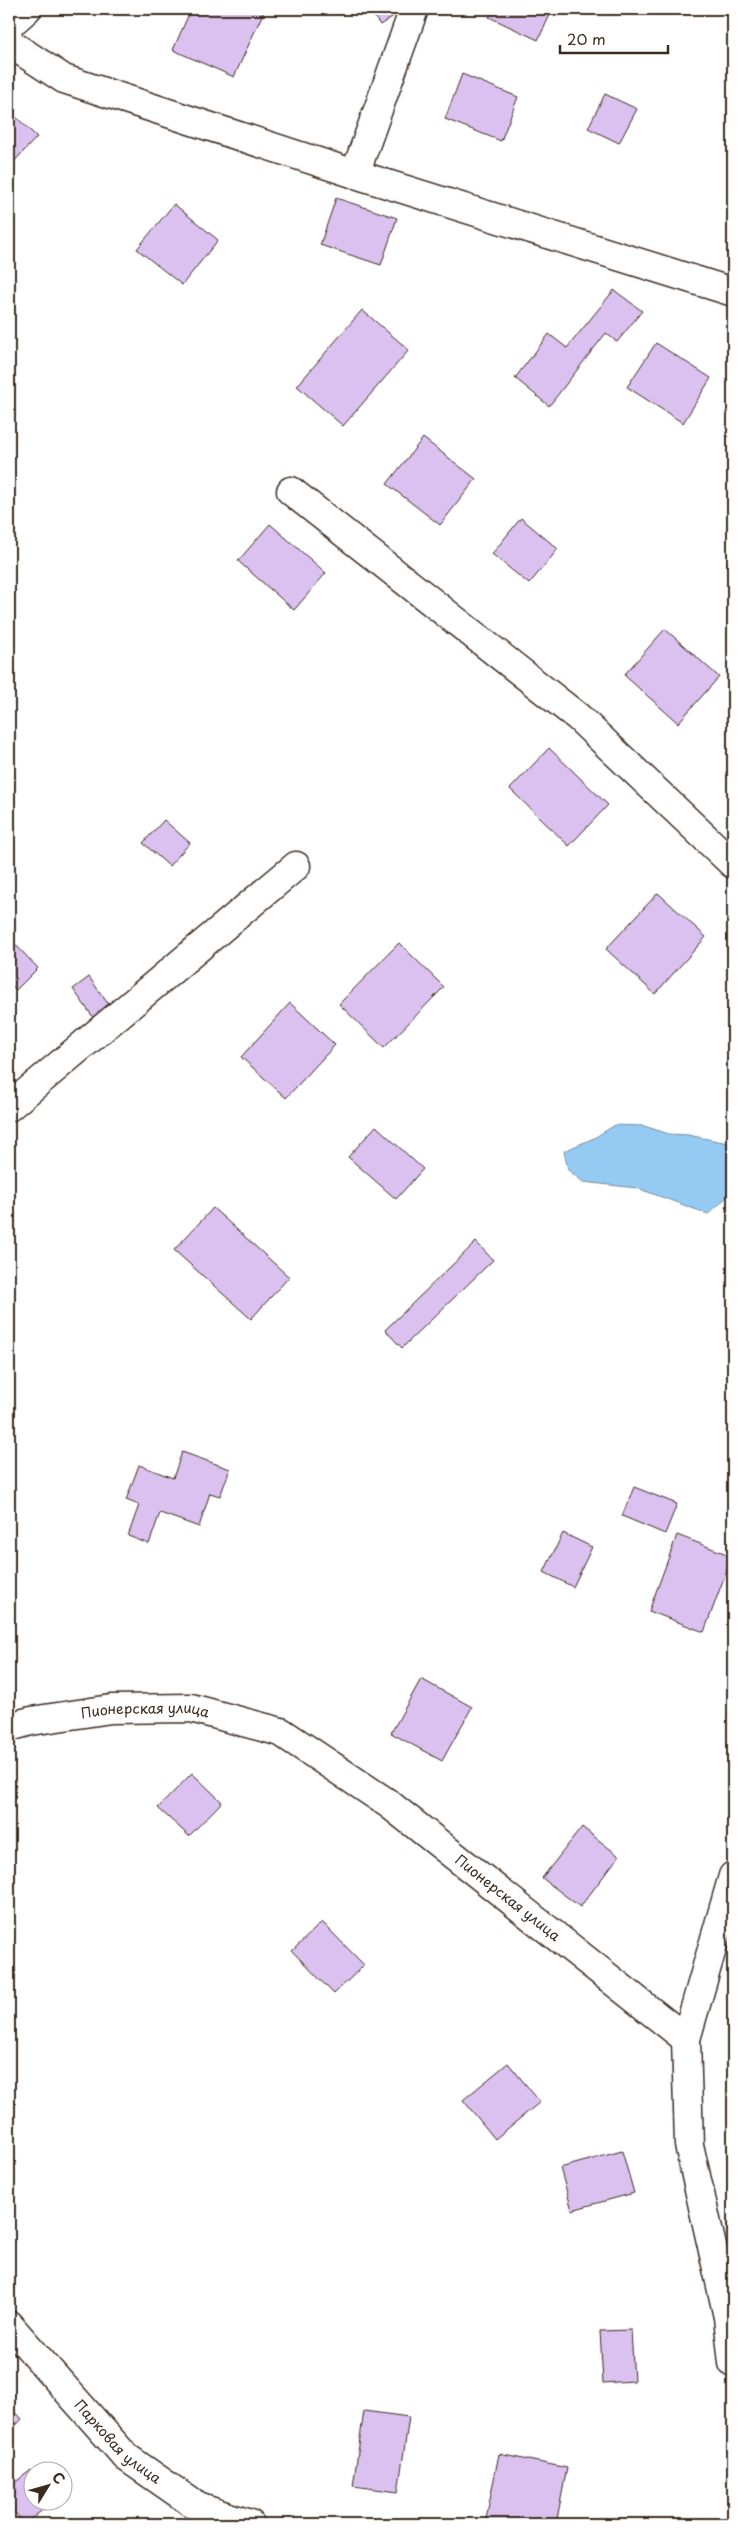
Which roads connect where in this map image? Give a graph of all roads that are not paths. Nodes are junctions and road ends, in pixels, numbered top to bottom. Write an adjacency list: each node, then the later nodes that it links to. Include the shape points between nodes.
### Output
1 (27, 9): 3 (street)
2 (414, 9): 5 (street)
3 (9, 25)
4 (9, 43): 5 (street, via 64,79)
5 (355, 174): 6 (street)
6 (733, 292)
7 (291, 491): 8 (street, via 578,717)
8 (733, 864)
9 (296, 866): 10 (street)
10 (9, 1107)
11 (9, 1727): 13 (street, Пионерская улица, via 111,1709 191,1708 281,1732 390,1804)
12 (733, 1876): 13 (street)
13 (686, 2039): 14 (street, via 688,2145)
14 (731, 2317): 16 (street)
15 (9, 2325): 17 (street, Парковая улица, via 126,2457 198,2507)
16 (733, 2363)
17 (250, 2524)

